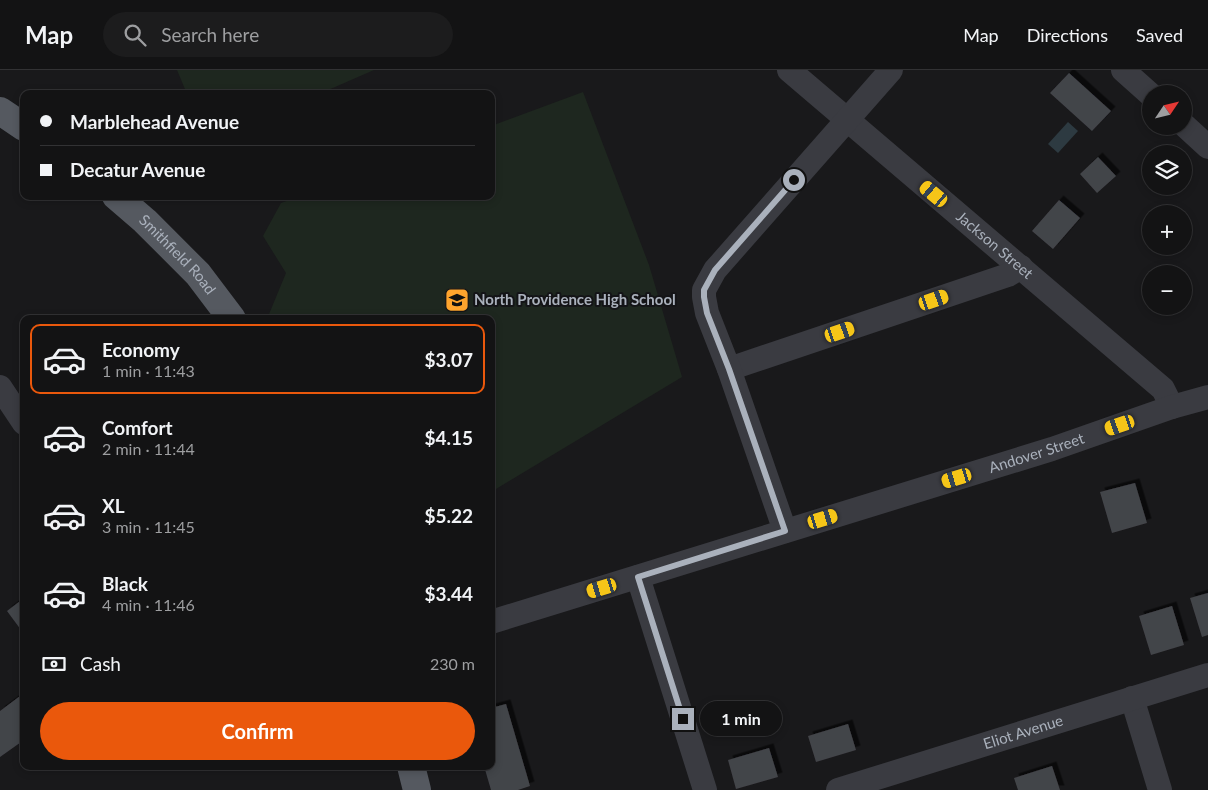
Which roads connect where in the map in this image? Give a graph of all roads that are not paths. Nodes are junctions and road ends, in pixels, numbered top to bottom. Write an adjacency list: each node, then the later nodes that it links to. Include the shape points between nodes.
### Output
1 (789, 70): 6 (street, Jackson Street)
2 (891, 70): 6 (street)
3 (1123, 70): 4 (street)
4 (1142, 88)
5 (0, 110): 7 (main road)
6 (847, 120): 11 (street, Jackson Street); 13 (street, via 715,270 704,290 707,313)
7 (20, 124)
8 (1192, 132): 9 (street)
9 (1208, 147)
10 (121, 200): 12 (main road, Smithfield Road, via 198,274)
11 (1021, 267): 13 (street, via 1008,275); 16 (street, Jackson Street, via 1163,389)
12 (229, 315)
13 (729, 369): 18 (street)
14 (0, 387): 17 (street)
15 (1208, 397): 16 (street, Andover Street)
16 (1172, 407): 18 (street, Andover Street)
17 (20, 417)
18 (785, 531): 19 (street, Andover Street)
19 (638, 577): 20 (street, Andover Street); 25 (street)
20 (495, 621)
21 (1208, 675): 22 (street, Eliot Avenue)
22 (1132, 698): 26 (street, Eliot Avenue); 27 (street)
23 (412, 770): 24 (main road)
24 (416, 790)
25 (705, 790)
26 (838, 790)
27 (1160, 790)

